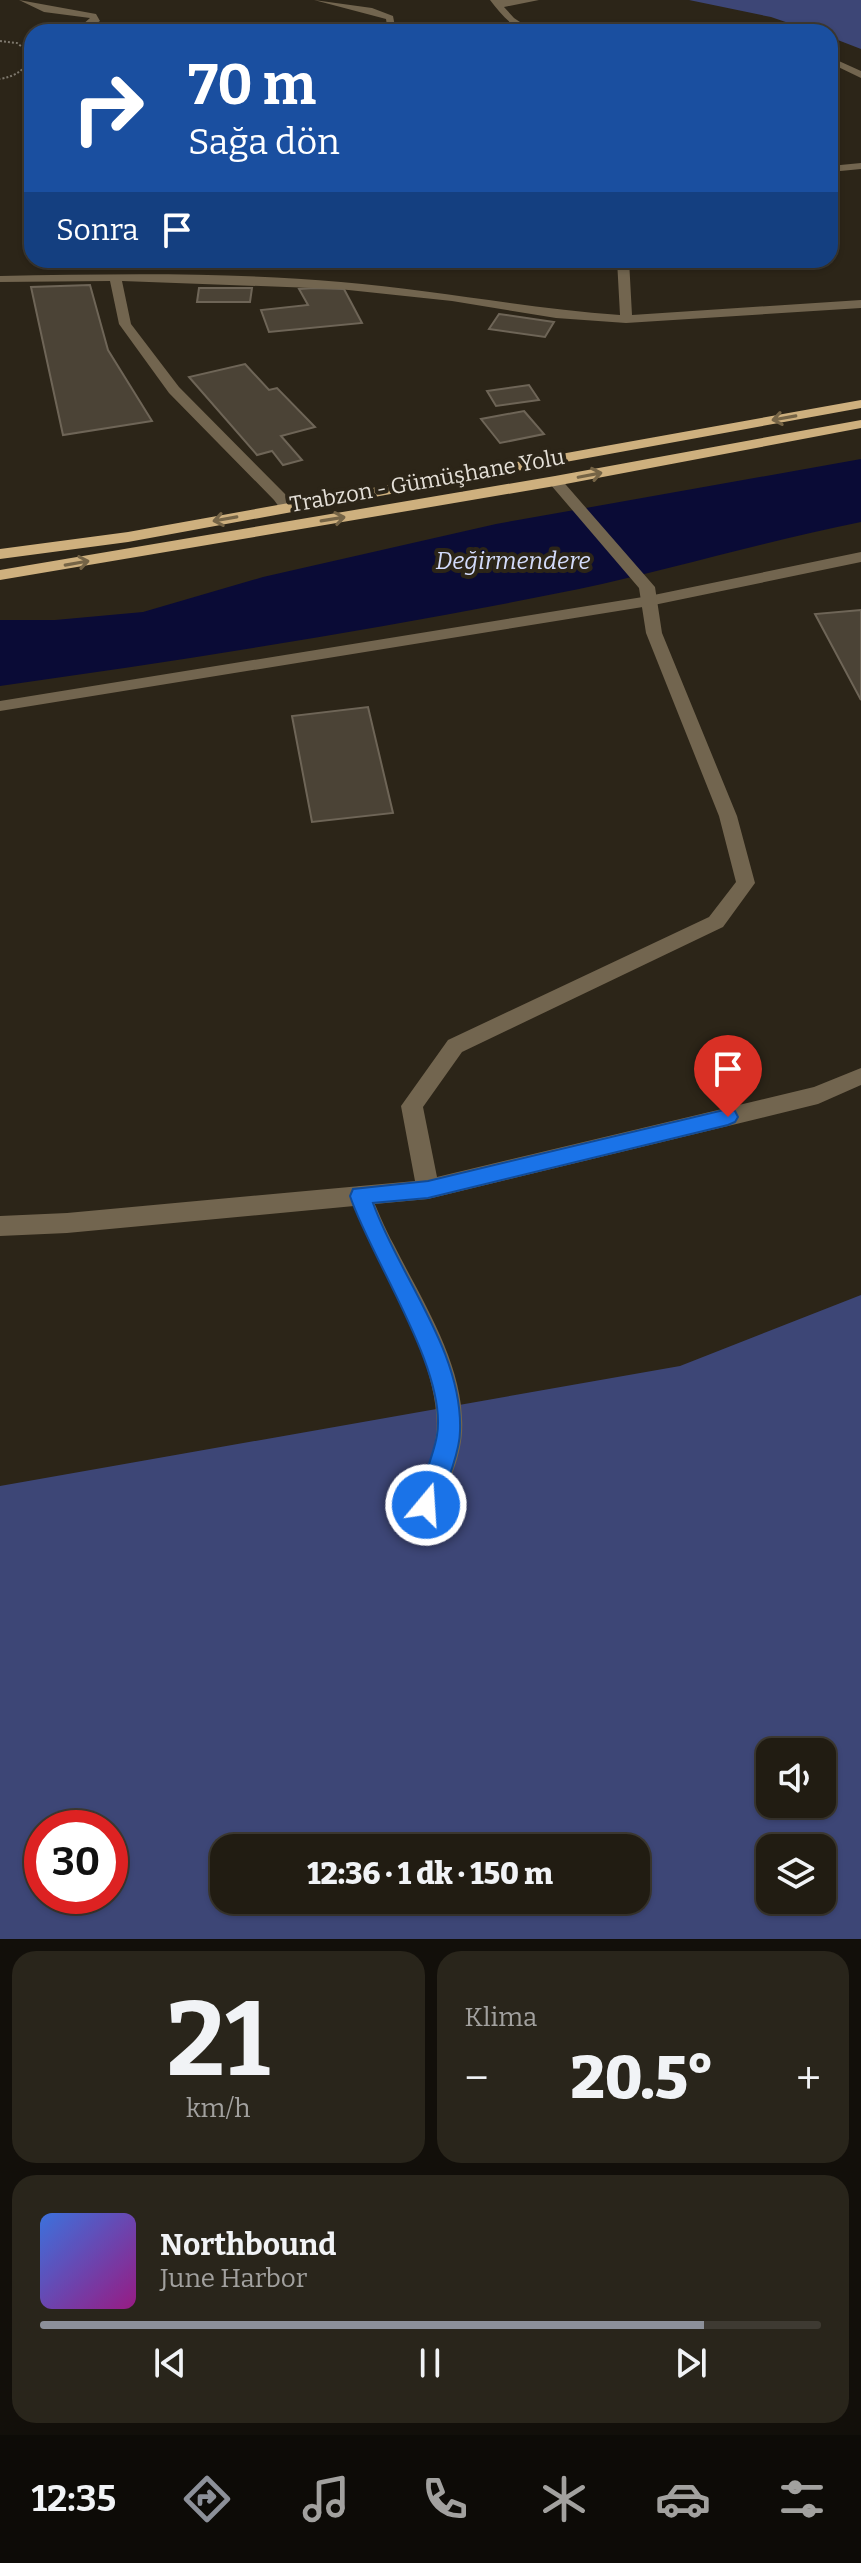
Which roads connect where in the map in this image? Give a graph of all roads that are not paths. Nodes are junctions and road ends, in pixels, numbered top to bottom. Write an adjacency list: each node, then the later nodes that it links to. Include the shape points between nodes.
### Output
1 (23, 0): 5 (street, via 47,10 93,16 96,21)
2 (318, 0): 6 (street, via 372,11 390,18)
3 (535, 0): 4 (street)
4 (496, 3): 7 (street)
5 (91, 24)
6 (391, 24)
7 (518, 24)
8 (838, 64): 9 (street)
9 (861, 75)
10 (861, 166): 11 (street)
11 (838, 168)
12 (623, 268): 16 (street)
13 (115, 278): 14 (street); 16 (street, via 339,285); 20 (street, via 125,324 174,390)
14 (0, 279)
15 (861, 304): 16 (street)
16 (626, 319)
17 (861, 404): 20 (highway, Trabzon - Gümüşhane Yolu, one-way to 20)
18 (861, 424): 19 (highway, Trabzon - Gümüşhane Yolu, one-way to 18)
19 (555, 481): 23 (highway, Trabzon - Gümüşhane Yolu, one-way to 19); 24 (street)
20 (287, 508): 21 (highway, Trabzon - Gümüşhane Yolu, one-way to 21)
21 (0, 554)
22 (861, 557): 24 (street)
23 (0, 575)
24 (648, 594): 25 (street); 27 (street, via 654,633 728,816 746,883 716,922 455,1046 412,1106)
25 (0, 706)
26 (861, 1076): 27 (street, via 818,1095)
27 (428, 1189): 28 (street)
28 (360, 1196): 29 (street); 30 (street, via 445,1385 449,1434)
29 (0, 1226)
30 (426, 1505)

